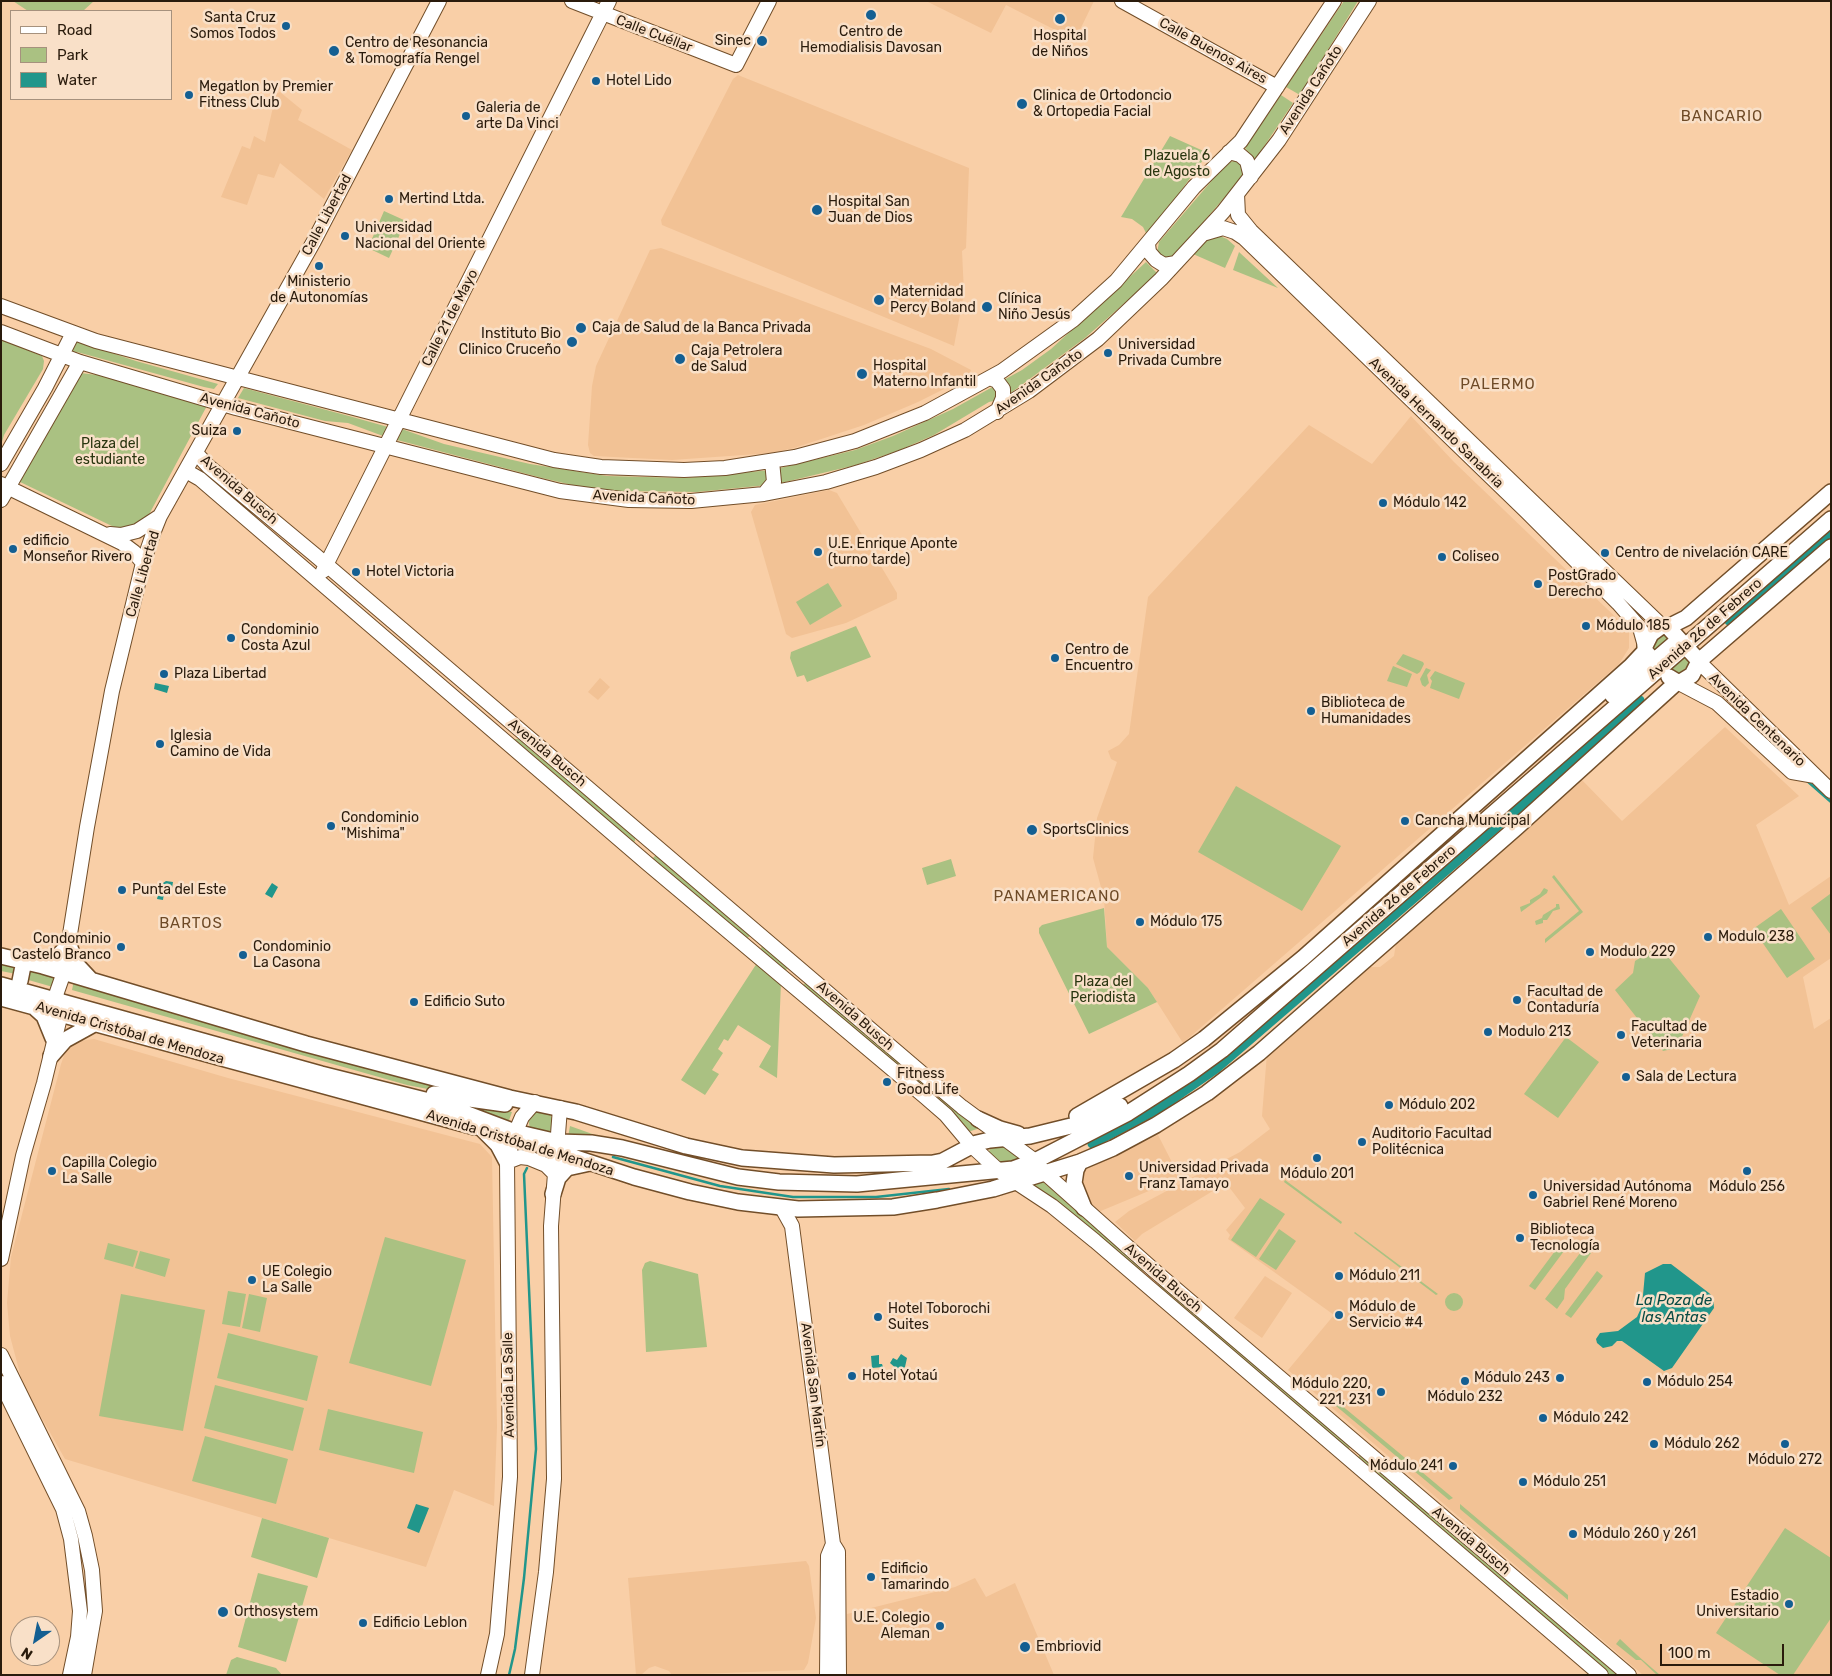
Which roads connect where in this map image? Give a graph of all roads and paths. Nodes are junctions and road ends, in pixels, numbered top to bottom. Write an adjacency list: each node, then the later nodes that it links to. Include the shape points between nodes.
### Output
1 (439, 1): 21 (main road, Calle Libertad)
2 (572, 1): 7 (main road, Calle Cuéllar)
3 (769, 1): 7 (main road, Calle Cuéllar, via 736,66)
4 (1122, 1): 8 (main road, Calle Buenos Aires)
5 (1334, 1): 8 (main road, Avenida Cañoto)
6 (1369, 1): 10 (main road, Avenida Cañoto, via 1279,140)
7 (606, 8): 25 (main road, Calle 21 de Mayo)
8 (1277, 88): 9 (main road, Avenida Cañoto, via 1241,141)
9 (1229, 152): 10 (main road, via 1247,161); 13 (main road, Avenida Cañoto, via 1183,199)
10 (1251, 177): 11 (main road, Avenida Cañoto)
11 (1237, 194): 12 (main road, Avenida Cañoto); 16 (main road, Avenida Hernando Sanabria, via 1238,215)
12 (1206, 233): 14 (main road, Avenida Cañoto); 16 (main road, Avenida Hernando Sanabria, via 1222,228 1244,238)
13 (1148, 244): 14 (main road, via 1156,260 1164,264); 22 (main road, Avenida Cañoto, via 1116,280 1073,320)
14 (1176, 263): 24 (main road, Avenida Cañoto, via 1098,339)
15 (1, 306): 18 (main road, Avenida Cañoto)
16 (1343, 327): 47 (main road, Avenida Hernando Sanabria, via 1527,512)
17 (1, 332): 19 (main road, Avenida Cañoto)
18 (73, 333): 19 (main road); 21 (main road, Avenida Cañoto)
19 (61, 355): 20 (main road, Avenida Cañoto); 29 (main road)
20 (80, 362): 23 (main road, Avenida Cañoto); 33 (main road)
21 (239, 377): 23 (main road, Calle Libertad); 25 (main road, Avenida Cañoto)
22 (990, 378): 24 (main road, via 1003,389); 28 (main road, Avenida Cañoto, via 950,401 890,428 828,449)
23 (224, 404): 26 (main road, Avenida Cañoto); 27 (main road, Calle Libertad)
24 (997, 412): 35 (main road, Avenida Cañoto, via 921,450 876,467 826,482)
25 (398, 420): 26 (main road, Calle 21 de Mayo); 28 (main road, Avenida Cañoto, via 534,456 594,466 684,470)
26 (385, 446): 35 (main road, Avenida Cañoto, via 519,482 598,497 691,501); 44 (main road, Calle 21 de Mayo)
27 (196, 453): 30 (main road, Avenida Busch); 31 (main road, Calle Libertad)
28 (772, 461): 35 (main road, via 774,482)
29 (1, 464)
30 (208, 466): 32 (main road, via 202,470); 42 (main road, Avenida Busch)
31 (186, 471): 32 (main road, Avenida Busch); 38 (main road, Calle Libertad)
32 (200, 479): 45 (main road, Avenida Busch)
33 (5, 486): 36 (main road); 40 (main road)
34 (1831, 492): 48 (main road, Avenida 26 de Febrero, via 1686,618)
35 (764, 494)
36 (1, 500)
37 (1831, 507): 49 (main road, Avenida 26 de Febrero)
38 (160, 516): 40 (main road, via 137,531 121,535); 43 (main road, Calle Libertad)
39 (1831, 519): 49 (main road, Avenida 26 de Febrero)
40 (104, 533): 43 (main road, via 130,548)
41 (1831, 548): 51 (main road, Avenida 26 de Febrero)
42 (315, 555): 44 (main road, Avenida Busch); 45 (main road, via 314,565)
43 (144, 563): 69 (main road, Calle Libertad, via 112,691)
44 (326, 565): 46 (main road, Calle 21 de Mayo); 53 (main road, Avenida Busch)
45 (304, 569): 46 (main road, Avenida Busch)
46 (318, 581): 55 (main road, Avenida Busch)
47 (1623, 599): 48 (main road, Avenida Hernando Sanabria); 50 (main road, Avenida Hernando Sanabria, via 1640,628)
48 (1665, 627): 49 (main road); 50 (main road, Avenida 26 de Febrero, via 1651,634)
49 (1683, 642): 50 (main road, Avenida 26 de Febrero); 51 (main road)
50 (1651, 657): 52 (main road); 67 (main road, Avenida 26 de Febrero); 72 (main road, Avenida 26 de Febrero, via 1631,666); 99 (main road, Avenida 26 de Febrero, via 1222,1050 1128,1113)
51 (1699, 662): 52 (main road, Avenida 26 de Febrero, via 1692,675); 61 (main road, Avenida Centenario)
52 (1677, 683): 61 (main road, Avenida Centenario, via 1718,703 1787,768); 101 (main road, Avenida 26 de Febrero, via 1260,1053 1207,1093 1156,1124)
53 (470, 688): 54 (main road, Avenida Busch); 55 (main road, via 472,693 468,701)
54 (486, 702): 56 (main road, via 477,706); 57 (main road, Avenida Busch)
55 (460, 703): 56 (main road, Avenida Busch)
56 (474, 716): 58 (main road, Avenida Busch)
57 (504, 717): 58 (main road, via 504,728); 59 (main road, Avenida Busch)
58 (495, 733): 60 (main road, Avenida Busch)
59 (522, 733): 60 (main road, via 510,737); 63 (main road, Avenida Busch)
60 (509, 746): 65 (main road, Avenida Busch)
61 (1807, 776): 62 (main road, Avenida Centenario)
62 (1831, 791)
63 (644, 836): 64 (main road, Avenida Busch); 65 (main road, via 642,847)
64 (660, 850): 66 (main road, via 649,856); 68 (main road, Avenida Busch)
65 (633, 852): 66 (main road, Avenida Busch)
66 (648, 864): 70 (main road, Avenida Busch)
67 (1345, 935): 72 (main road); 91 (main road, Avenida 26 de Febrero, via 1186,1066 1120,1106 1079,1124)
68 (766, 939): 70 (main road, via 756,944); 86 (main road, Avenida Busch)
69 (69, 946): 74 (main road); 75 (main road, Calle Libertad); 77 (main road, via 76,964)
70 (754, 955): 87 (main road, Avenida Busch)
71 (1, 956): 73 (main road, Avenida Cristóbal de Mendoza)
72 (1303, 958): 91 (main road, Avenida 26 de Febrero, via 1174,1060)
73 (24, 961): 74 (main road, Avenida Cristóbal de Mendoza); 78 (main road)
74 (43, 966): 75 (main road, Avenida Cristóbal de Mendoza)
75 (64, 972): 77 (main road, Avenida Cristóbal de Mendoza); 81 (main road, Calle Libertad)
76 (1, 976): 78 (main road, Avenida Cristóbal de Mendoza)
77 (94, 981): 88 (main road, Avenida Cristóbal de Mendoza, via 306,1044)
78 (20, 982): 81 (main road, Avenida Cristóbal de Mendoza)
79 (1, 985): 81 (main road, Avenida Cristóbal de Mendoza)
80 (1, 998): 82 (main road, Avenida Cristóbal de Mendoza)
81 (59, 1003): 82 (main road, Avenida Cristóbal de Mendoza); 83 (main road, Avenida Cristóbal de Mendoza); 84 (main road); 85 (main road); 88 (main road, Avenida Cristóbal de Mendoza, via 442,1096); 93 (main road, Avenida Cristóbal de Mendoza, via 441,1104)
82 (33, 1006): 84 (main road, via 44,1016)
83 (94, 1024): 85 (main road, via 65,1040); 92 (main road, Avenida Cristóbal de Mendoza)
84 (53, 1038): 85 (main road)
85 (51, 1056): 116 (main road, via 23,1156)
86 (933, 1083): 87 (main road, via 934,1093); 90 (main road, Avenida Busch)
87 (924, 1096): 96 (main road, Avenida Busch, via 946,1115)
88 (532, 1105): 89 (main road, Avenida Cristóbal de Mendoza); 93 (main road, Avenida La Salle)
89 (560, 1113): 97 (main road); 98 (main road, Avenida Cristóbal de Mendoza, via 686,1146); 104 (main road, Avenida Cristóbal de Mendoza, via 625,1139 689,1158)
90 (978, 1119): 94 (main road, via 1012,1134); 95 (main road, Avenida Busch)
91 (1059, 1128): 94 (main road, Avenida 26 de Febrero)
92 (482, 1129): 93 (main road, Avenida Cristóbal de Mendoza); 100 (main road, via 498,1145)
93 (514, 1135): 97 (main road, Avenida Cristóbal de Mendoza); 100 (main road, Avenida La Salle)
94 (1034, 1135): 95 (main road, Avenida 26 de Febrero)
95 (1007, 1139): 96 (main road, Avenida Cristóbal de Mendoza); 99 (main road, Avenida Busch)
96 (972, 1146): 103 (main road, Avenida Cristóbal de Mendoza, via 943,1161); 105 (main road, Avenida Busch)
97 (557, 1147): 102 (main road, Avenida Cristóbal de Mendoza); 105 (main road, Avenida Cristóbal de Mendoza, via 614,1146 696,1168 780,1182 857,1184); 106 (main road)
98 (770, 1161): 103 (main road, Avenida Cristóbal de Mendoza, via 834,1165); 104 (main road); 107 (main road)
99 (1035, 1161): 105 (main road, Avenida Cristóbal de Mendoza); 108 (main road, Avenida Busch)
100 (507, 1162): 106 (main road, via 520,1157 529,1158); 125 (main road, Avenida La Salle, via 510,1477 497,1634)
101 (1080, 1162): 108 (main road, Avenida 26 de Febrero); 112 (main road, via 1074,1183)
102 (591, 1163): 110 (main road, via 567,1168 558,1178); 111 (main road, Avenida Cristóbal de Mendoza, via 690,1192)
103 (924, 1164): 107 (main road, Avenida Cristóbal de Mendoza, via 870,1174)
104 (748, 1169): 107 (main road, Avenida Cristóbal de Mendoza)
105 (1000, 1171): 109 (main road, Avenida Busch)
106 (554, 1173): 110 (main road)
107 (795, 1174)
108 (1046, 1174): 109 (main road, Avenida Cristóbal de Mendoza); 112 (main road, Avenida Busch)
109 (1016, 1183): 113 (main road, Avenida Cristóbal de Mendoza, via 894,1207); 115 (main road, Avenida Busch, via 1052,1206)
110 (553, 1194): 126 (main road, via 554,1479)
111 (782, 1208): 113 (main road, Avenida Cristóbal de Mendoza); 114 (main road, Avenida San Martín)
112 (1084, 1208): 117 (main road, Avenida Busch)
113 (798, 1209): 114 (main road, Avenida San Martín)
114 (792, 1226): 122 (main road, Avenida San Martín)
115 (1109, 1254): 117 (main road, via 1122,1259 1144,1278 1150,1278); 121 (main road, Avenida Busch)
116 (1, 1259)
117 (1156, 1272): 120 (main road, Avenida Busch)
118 (1, 1355): 124 (main road, via 78,1511 85,1536 95,1611)
119 (1, 1383): 123 (main road, via 62,1509 71,1539 80,1611)
120 (1358, 1444): 121 (main road); 130 (main road, Avenida Busch)
121 (1348, 1457): 129 (main road, Avenida Busch)
122 (833, 1544): 127 (main road, Avenida San Martín, via 828,1556); 128 (main road, Avenida San Martín, via 838,1552)
123 (70, 1675)
124 (84, 1675)
125 (488, 1675)
126 (532, 1675)
127 (827, 1675)
128 (839, 1675)
129 (1601, 1675)
130 (1629, 1675)

